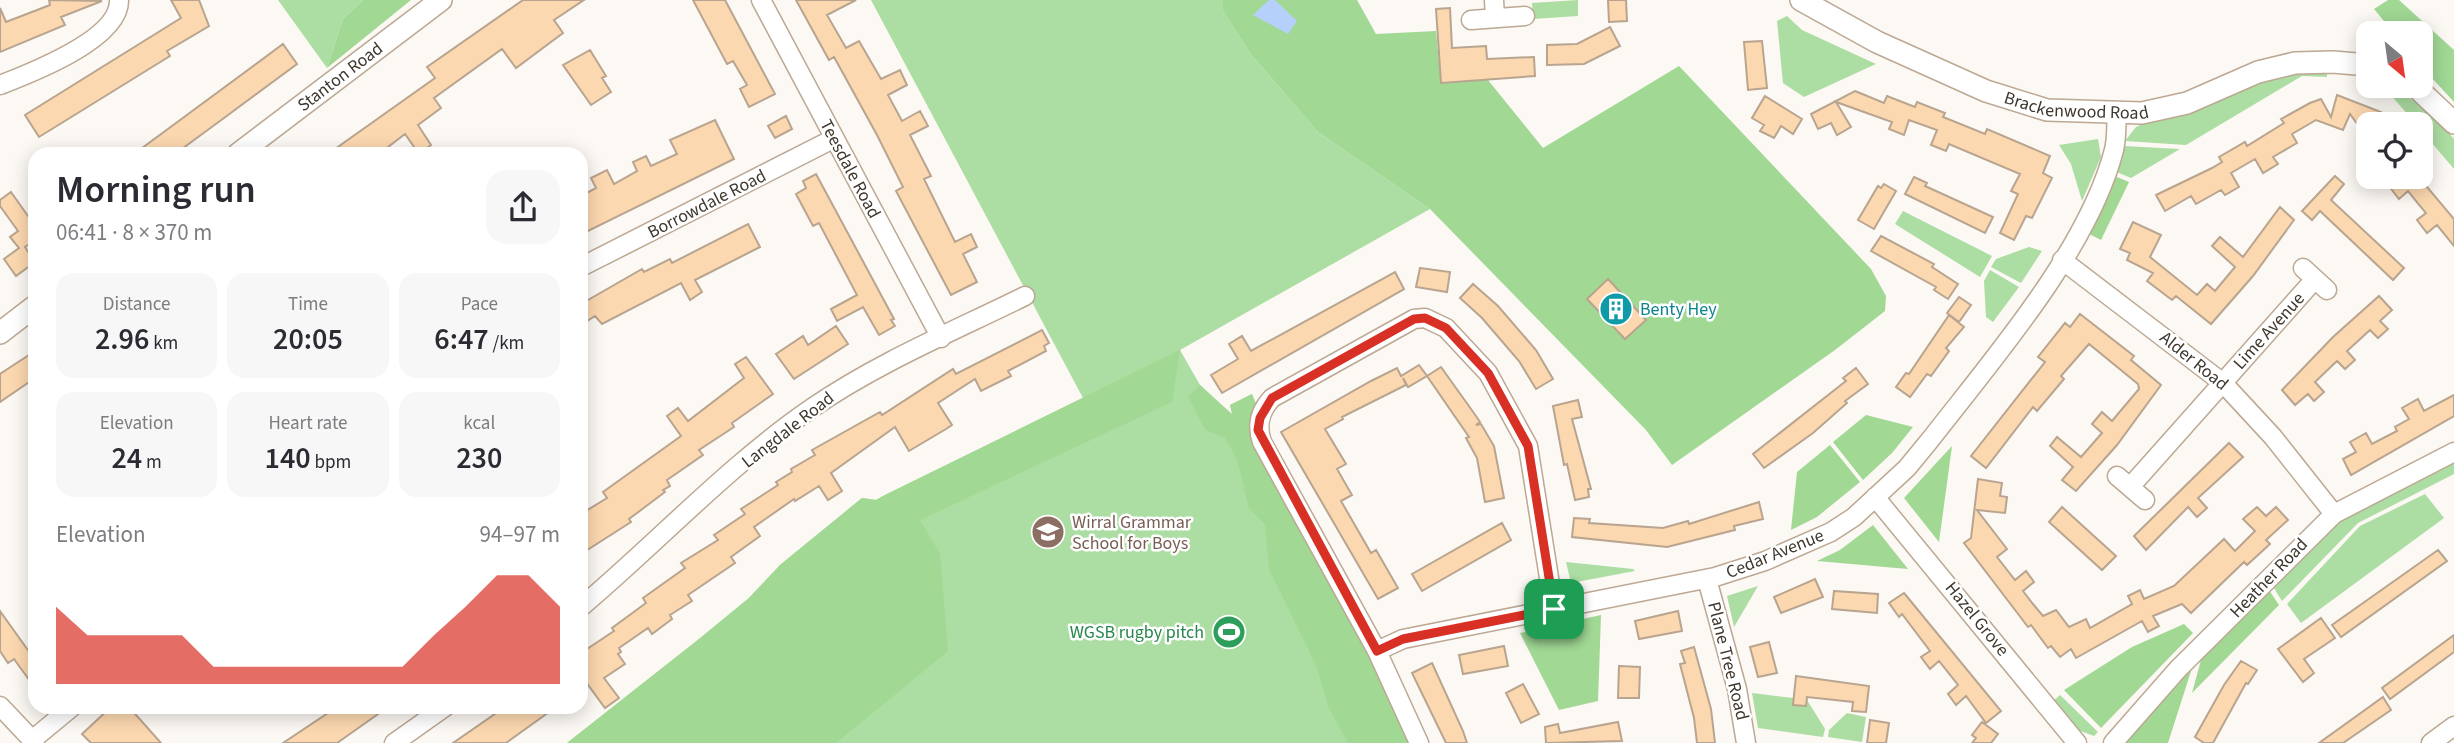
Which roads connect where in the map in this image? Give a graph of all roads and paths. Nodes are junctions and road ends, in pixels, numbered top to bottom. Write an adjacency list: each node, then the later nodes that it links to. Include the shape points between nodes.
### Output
1 (119, 0): 9 (street, via 110,26 91,41)
2 (441, 0): 14 (street, Stanton Road)
3 (761, 0): 13 (street, Teesdale Road)
4 (1801, 0): 11 (street, Brackenwood Road, via 1877,42 1986,91 2047,110)
5 (1495, 9): 6 (street); 7 (street)
6 (1525, 16)
7 (1471, 20)
8 (2356, 64): 11 (street, Brackenwood Road, via 2295,63 2258,72 2187,103 2142,113)
9 (0, 85)
10 (2428, 98): 12 (street)
11 (2117, 112): 15 (street, Cedar Avenue, via 2115,149 2091,209)
12 (2454, 123)
13 (833, 139): 16 (street, Borrowdale Road); 21 (street, Teesdale Road)
14 (247, 147)
15 (2062, 260): 22 (street, Alder Road); 24 (street, Cedar Avenue, via 1930,440)
16 (588, 263)
17 (2315, 279): 22 (street, Lime Avenue)
18 (1025, 296): 21 (street, Langdale Road)
19 (28, 311): 20 (street)
20 (0, 333)
21 (940, 338): 28 (street, Langdale Road, via 838,391 774,436)
22 (2223, 383): 25 (street, Lime Avenue, via 2124,481); 26 (street, Alder Road)
23 (2454, 452): 26 (street, Heather Road)
24 (1875, 497): 27 (street, Cedar Avenue, via 1854,517 1809,543); 39 (street, Hazel Grove)
25 (2145, 500)
26 (2334, 514): 40 (street, Heather Road, via 2178,669)
27 (1707, 579): 29 (street, Cedar Avenue); 38 (street, Plane Tree Road, via 1737,689)
28 (588, 601)
29 (1554, 609): 30 (street, Cedar Avenue, via 1403,639); 30 (street, via 1528,446 1488,373 1439,323 1414,319 1272,398 1258,430)
30 (1377, 651): 37 (street)
31 (0, 706): 35 (street)
32 (64, 714): 35 (street)
33 (435, 714): 36 (street)
34 (2454, 726): 41 (street)
35 (33, 742)
36 (394, 743)
37 (1419, 743)
38 (1746, 743)
39 (2077, 743)
40 (2113, 743)
41 (2431, 743)

